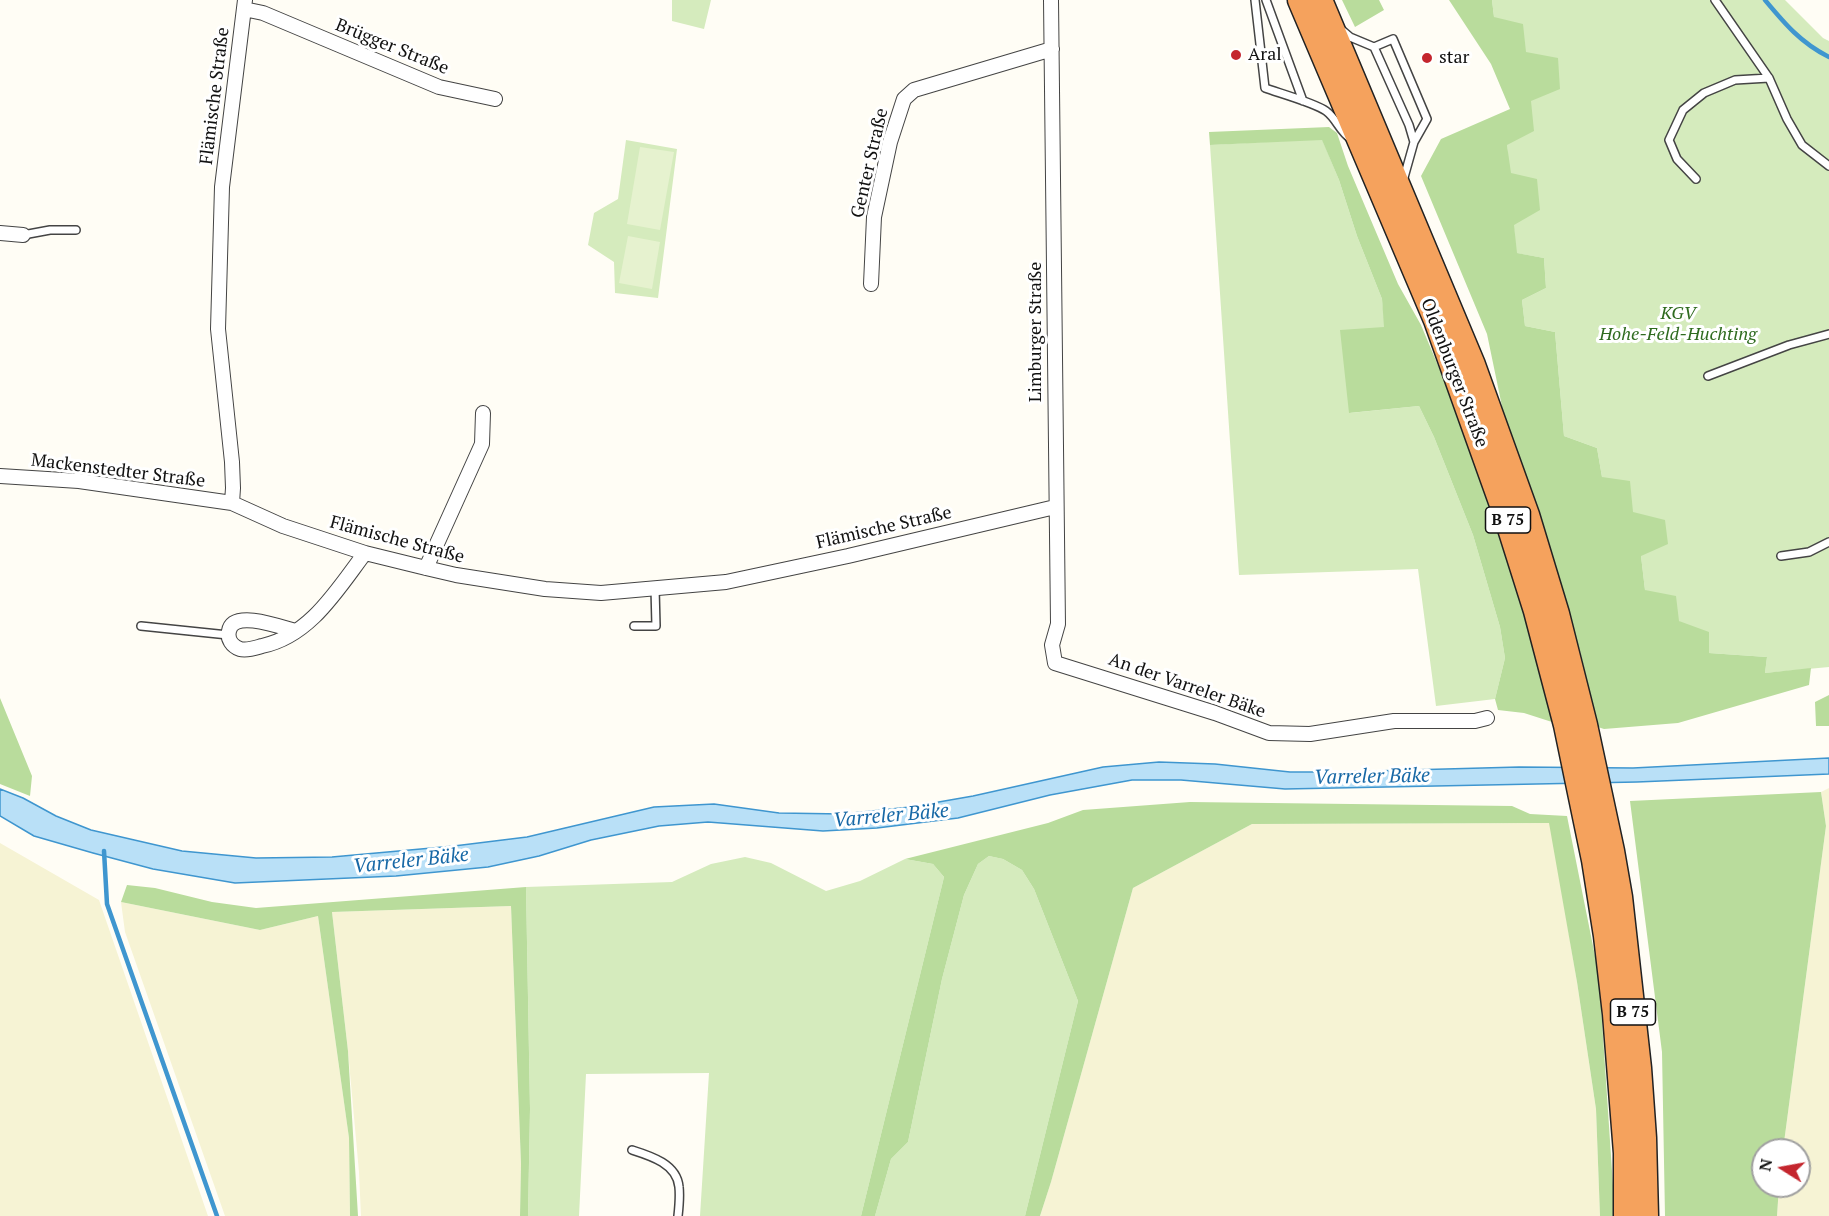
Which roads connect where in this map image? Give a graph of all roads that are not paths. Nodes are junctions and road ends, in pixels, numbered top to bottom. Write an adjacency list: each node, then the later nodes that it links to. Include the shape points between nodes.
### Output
1 (1051, 0): 9 (street, Limburger Straße)
2 (1255, 0): 12 (lane, via 1264,88)
3 (1266, 0): 12 (lane)
4 (1300, 0): 14 (highway, Oldenburger Straße / B 75)
5 (1715, 0): 10 (lane)
6 (244, 4): 11 (street, Brügger Straße, via 438,87); 26 (street, Flämische Straße, via 222,187 218,329 232,462)
7 (1323, 9): 8 (lane, via 1350,38); 17 (highway, Oldenburger Straße / B 75)
8 (1374, 47): 13 (lane); 13 (lane, via 1393,39 1427,119)
9 (1052, 49): 21 (street, Genter Straße, via 914,90 904,99 874,217); 27 (street, Limburger Straße)
10 (1769, 78): 15 (lane, via 1802,145); 16 (lane, via 1736,80 1704,93 1683,110 1669,140 1677,159)
11 (495, 99)
12 (1303, 101): 14 (lane, via 1325,110 1342,133)
13 (1414, 142): 17 (lane)
14 (1363, 148): 39 (highway, Oldenburger Straße / B 75, via 1472,416)
15 (1829, 166)
16 (1696, 179)
17 (1400, 190): 39 (highway, Oldenburger Straße / B 75, via 1473,364 1527,515 1557,614)
18 (76, 230): 20 (lane)
19 (0, 233): 20 (street)
20 (23, 235)
21 (871, 284)
22 (1829, 334): 23 (lane)
23 (1708, 376)
24 (483, 413): 31 (street, via 482,444)
25 (0, 476): 26 (street, Mackenstedter Straße, via 89,482)
26 (232, 503): 29 (street, Flämische Straße, via 283,526)
27 (1055, 507): 32 (street, Flämische Straße, via 726,582); 37 (street, Limburger Straße)
28 (1829, 542): 30 (lane, via 1809,552)
29 (364, 553): 31 (street, Flämische Straße); 35 (street, via 322,609)
30 (1781, 556)
31 (426, 568): 32 (street, Flämische Straße, via 545,589 601,593)
32 (655, 588): 34 (lane, via 656,626)
33 (141, 626): 36 (lane)
34 (634, 626)
35 (295, 631): 36 (street, via 246,620 236,621); 36 (street, via 277,643 246,650 231,643)
36 (228, 635)
37 (1055, 663): 38 (street, An der Varreler Bäke, via 1269,733 1310,734 1394,721)
38 (1487, 718)
39 (1575, 725): 40 (highway, Oldenburger Straße / B 75)
40 (1593, 811): 43 (highway, B 75, via 1594,860 1615,1014 1626,1152); 44 (highway, B 75, via 1620,897 1644,1138)
41 (632, 1150): 42 (lane, via 653,1156 674,1171 679,1185)
42 (678, 1216)
43 (1626, 1216)
44 (1646, 1216)

